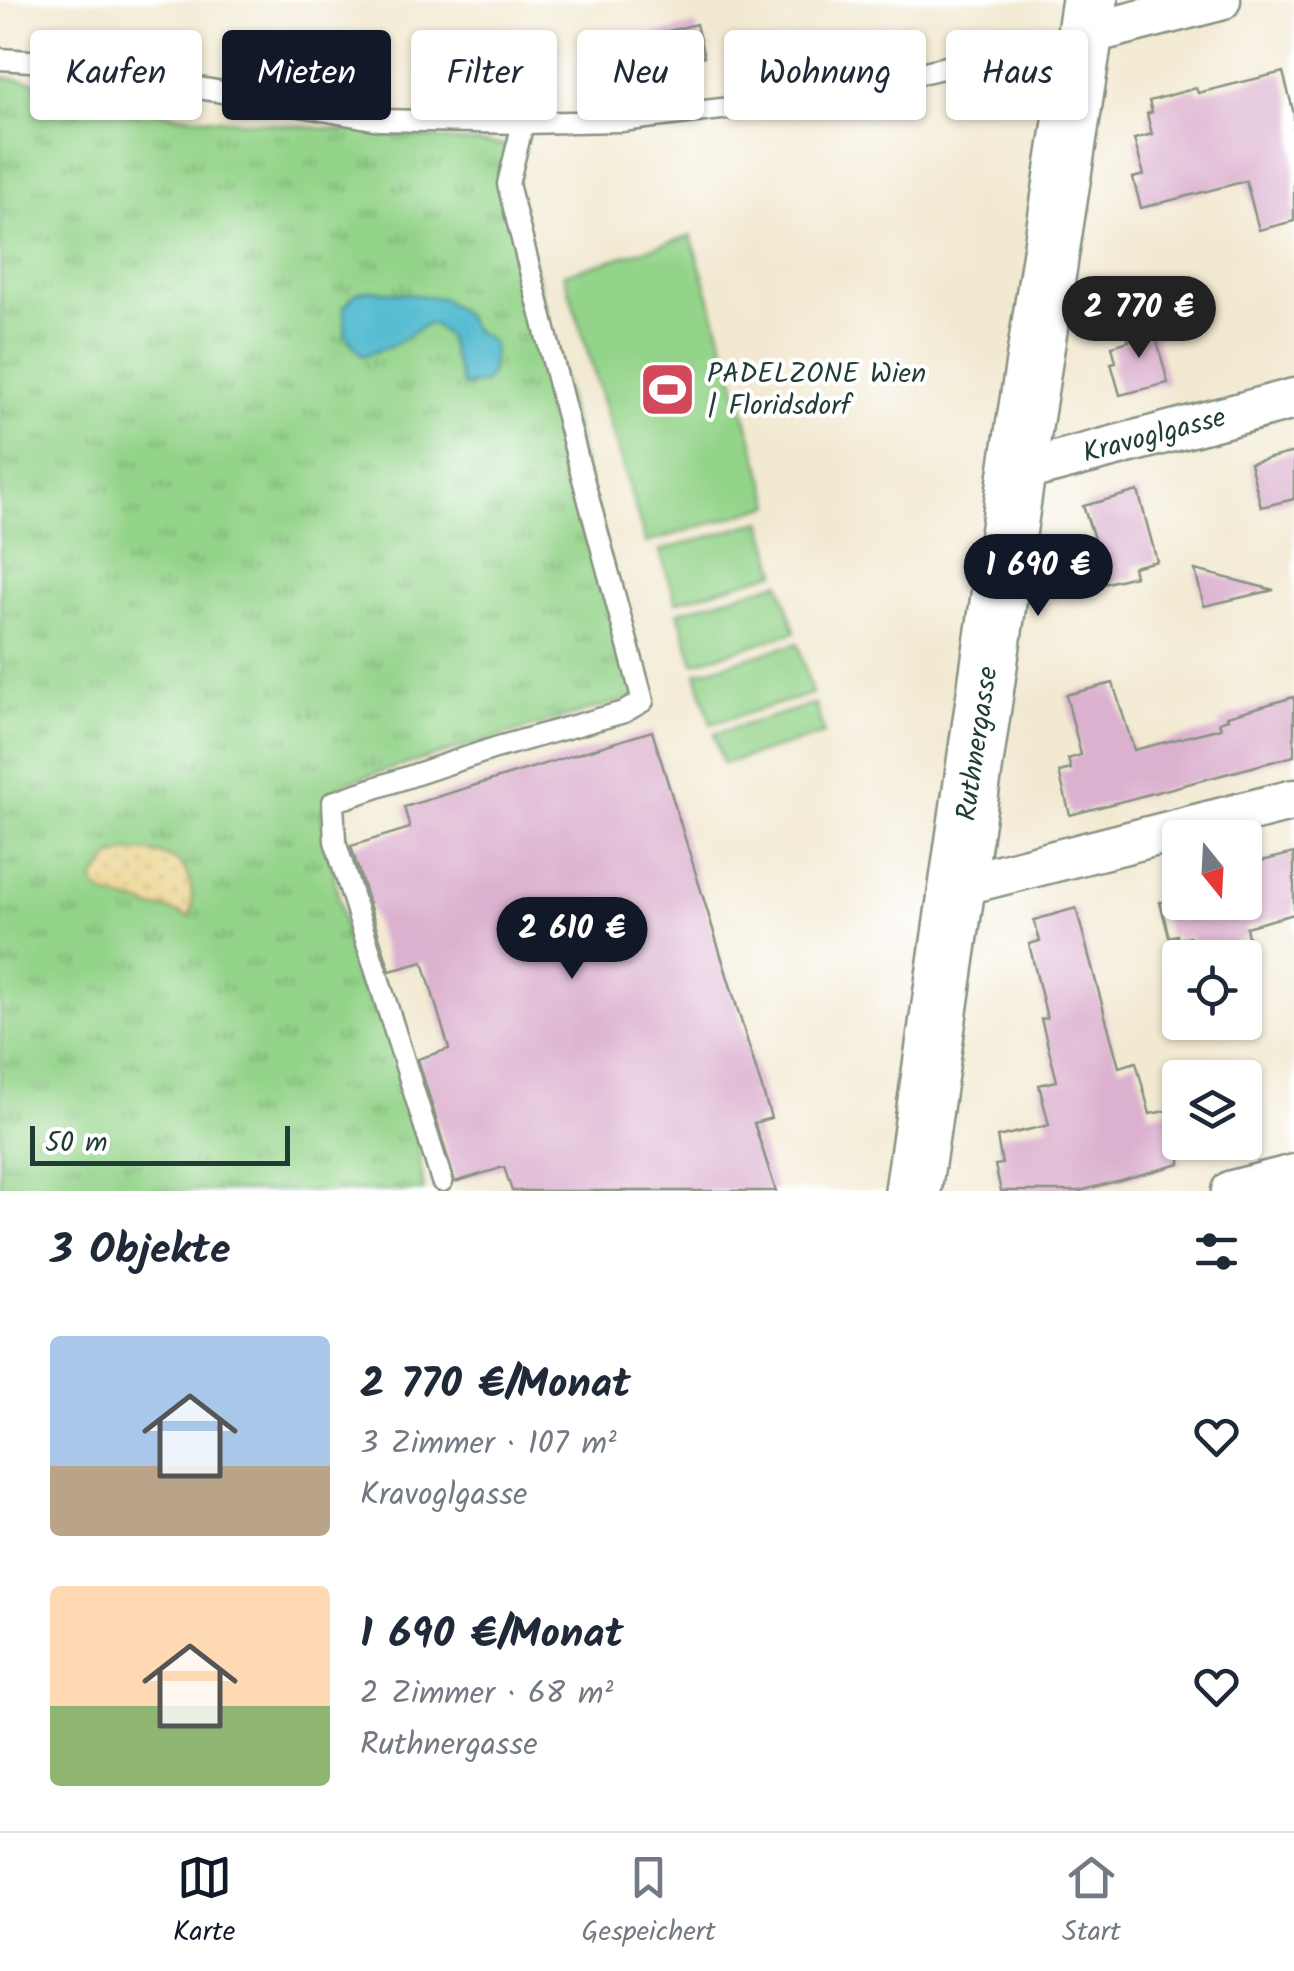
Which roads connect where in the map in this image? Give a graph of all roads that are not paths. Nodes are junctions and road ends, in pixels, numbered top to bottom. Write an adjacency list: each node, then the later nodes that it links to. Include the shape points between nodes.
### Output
1 (1220, 0): 2 (street)
2 (1087, 18): 4 (lane, via 814,98 621,121); 6 (street, Ruthnergasse)
3 (0, 58): 4 (lane, via 380,120)
4 (523, 124): 10 (lane, via 508,184 643,701 334,802 336,842)
5 (1294, 400): 6 (street, Kravoglgasse)
6 (1017, 472): 8 (street, Ruthnergasse)
7 (1294, 800): 8 (street)
8 (956, 886): 11 (street, Ruthnergasse)
9 (1294, 1175): 12 (street)
10 (442, 1181)
11 (914, 1191)
12 (1232, 1191)

